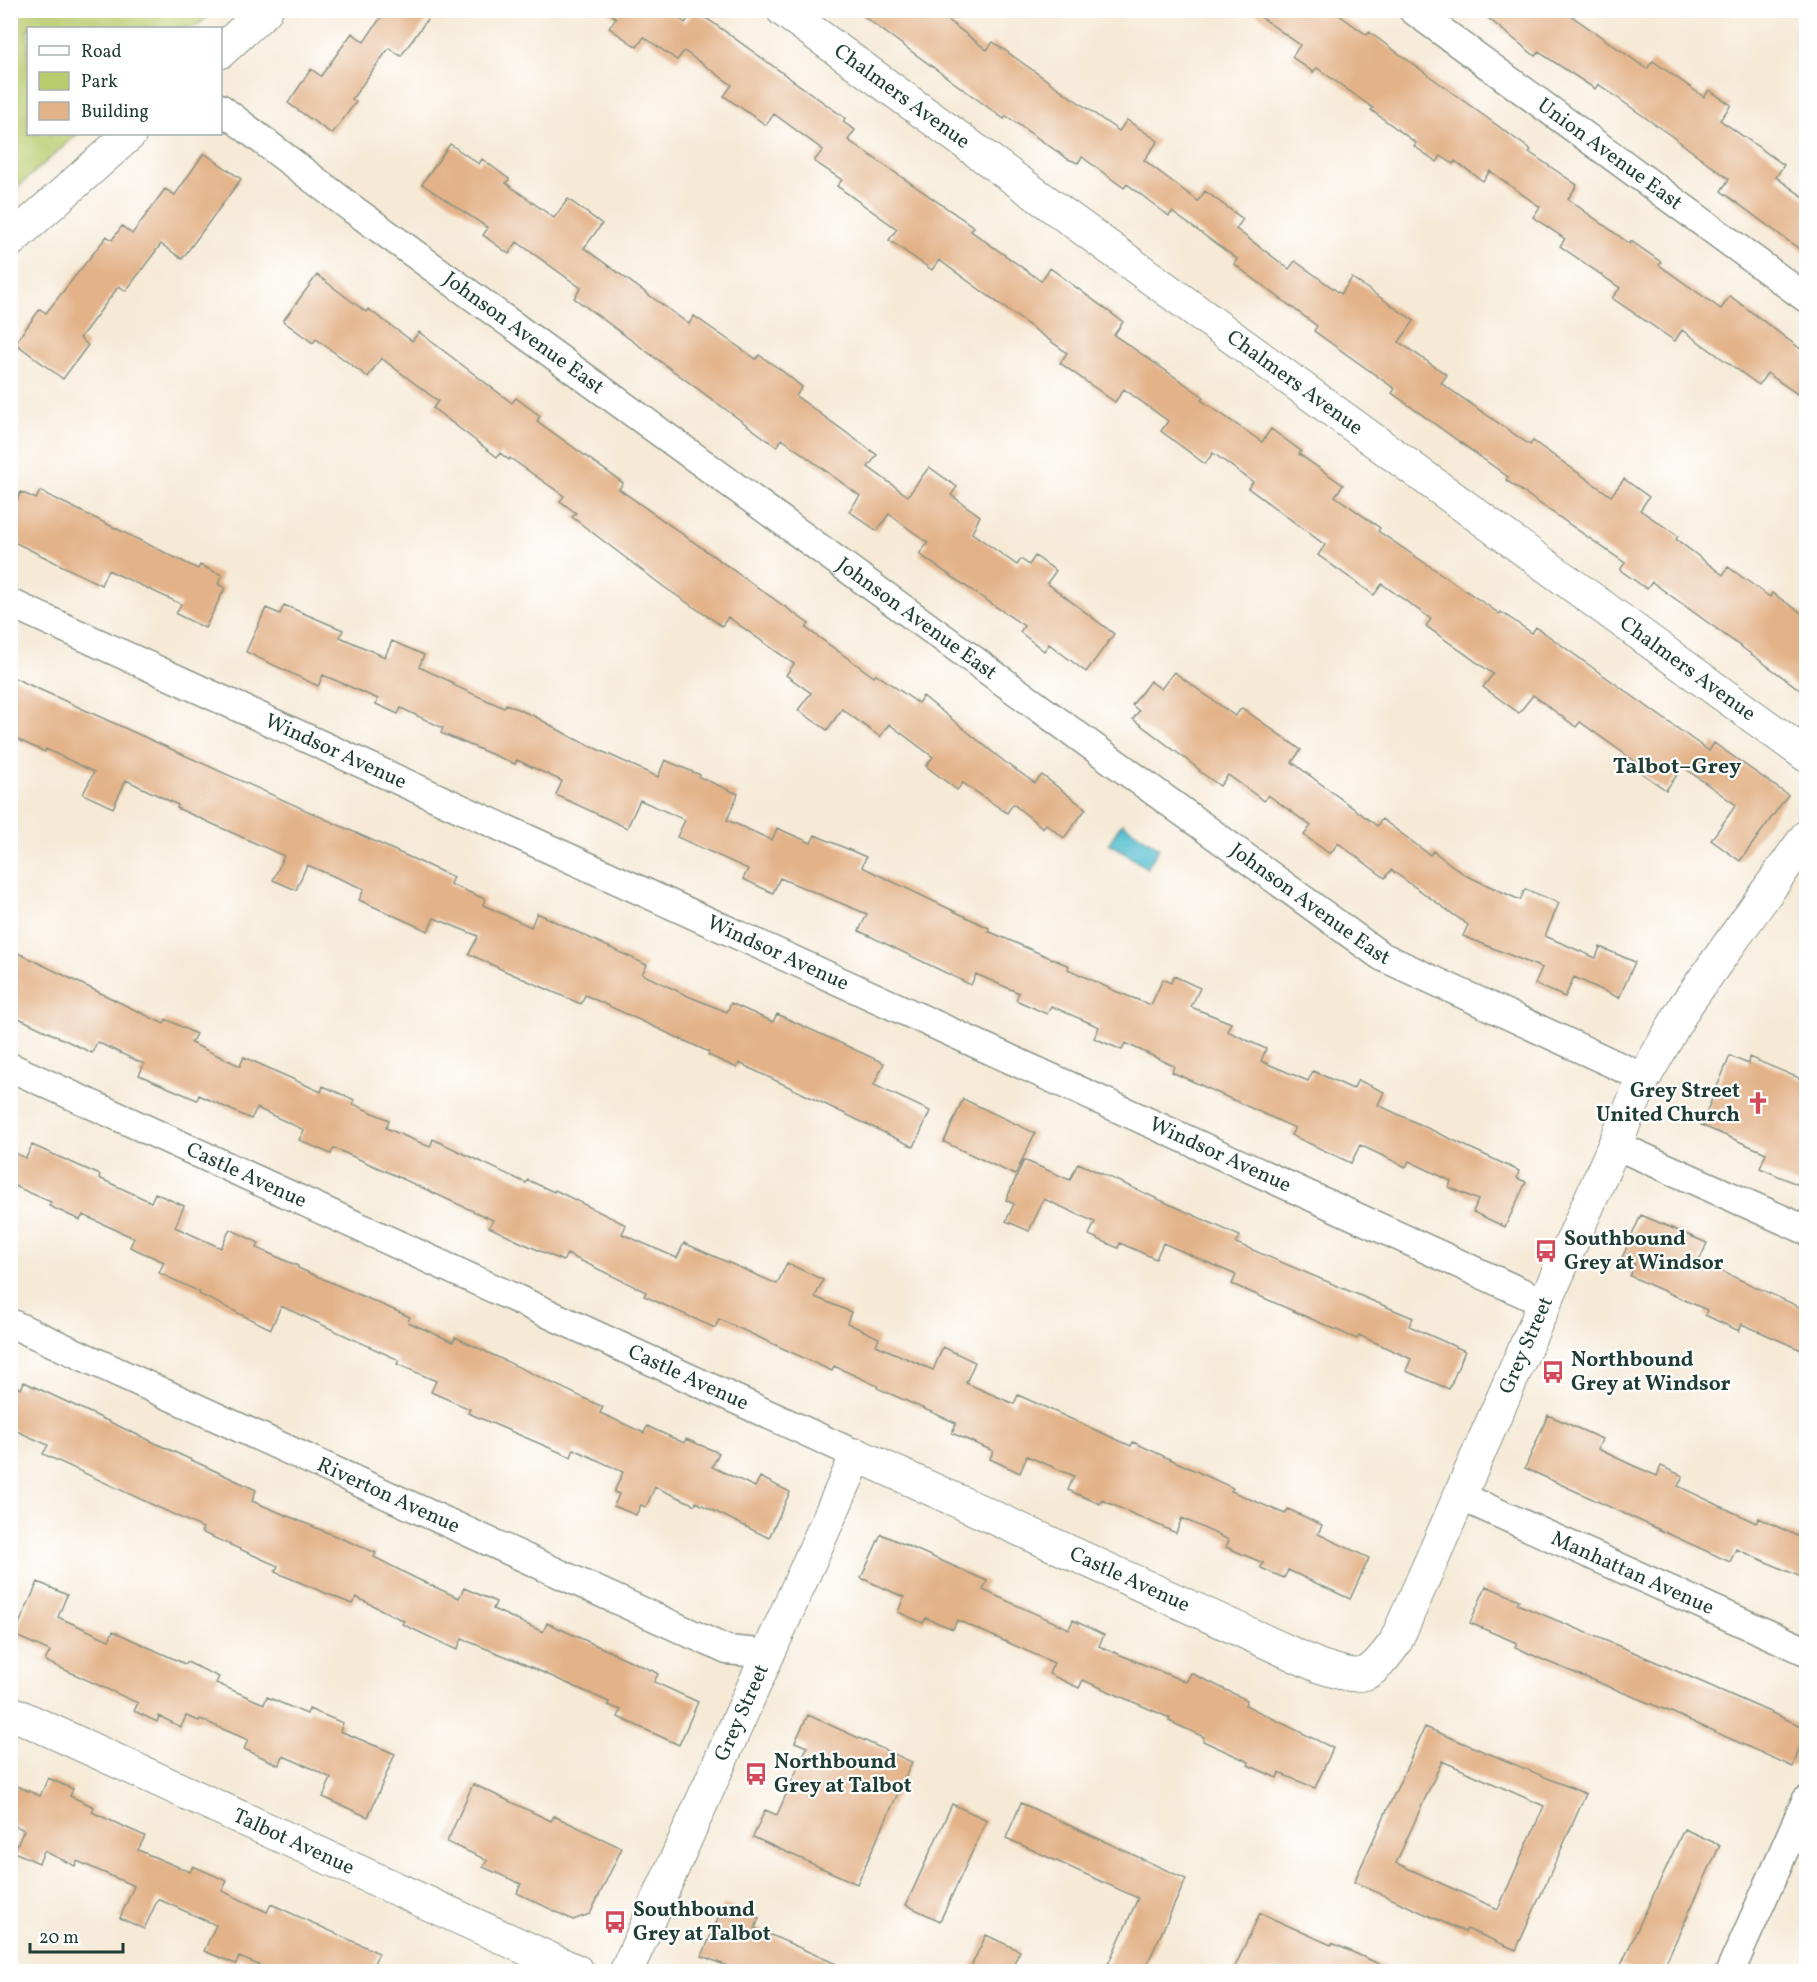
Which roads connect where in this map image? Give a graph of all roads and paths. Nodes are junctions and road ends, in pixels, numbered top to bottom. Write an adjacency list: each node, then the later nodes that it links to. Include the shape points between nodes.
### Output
1 (266, 10): 4 (street)
2 (783, 10): 10 (street, Chalmers Avenue)
3 (1413, 10): 8 (street, Union Avenue East)
4 (222, 50)
5 (222, 110): 13 (street, Johnson Avenue East, via 354,210 1381,956)
6 (129, 135): 7 (street)
7 (10, 241)
8 (1806, 298)
9 (10, 603): 16 (street, Windsor Avenue)
10 (1806, 755)
11 (1806, 837): 13 (street, Grey Street, via 1685,1006)
12 (10, 1067): 18 (street, Castle Avenue)
13 (1644, 1078): 14 (street, Grey Street)
14 (1614, 1144): 15 (street); 16 (street, Grey Street)
15 (1806, 1230)
16 (1545, 1303): 19 (street, Grey Street)
17 (10, 1323): 21 (street, Riverton Avenue, via 727,1650)
18 (857, 1455): 21 (street, Grey Street); 22 (street, Castle Avenue, via 1319,1666 1348,1675)
19 (1460, 1496): 20 (street, Manhattan Avenue); 22 (street, Grey Street, via 1395,1644)
20 (1806, 1650)
21 (770, 1654): 26 (street, Grey Street)
22 (1368, 1674)
23 (10, 1712): 25 (street, Talbot Avenue)
24 (1806, 1801): 27 (street)
25 (578, 1971)
26 (626, 1971)
27 (1730, 1971)

